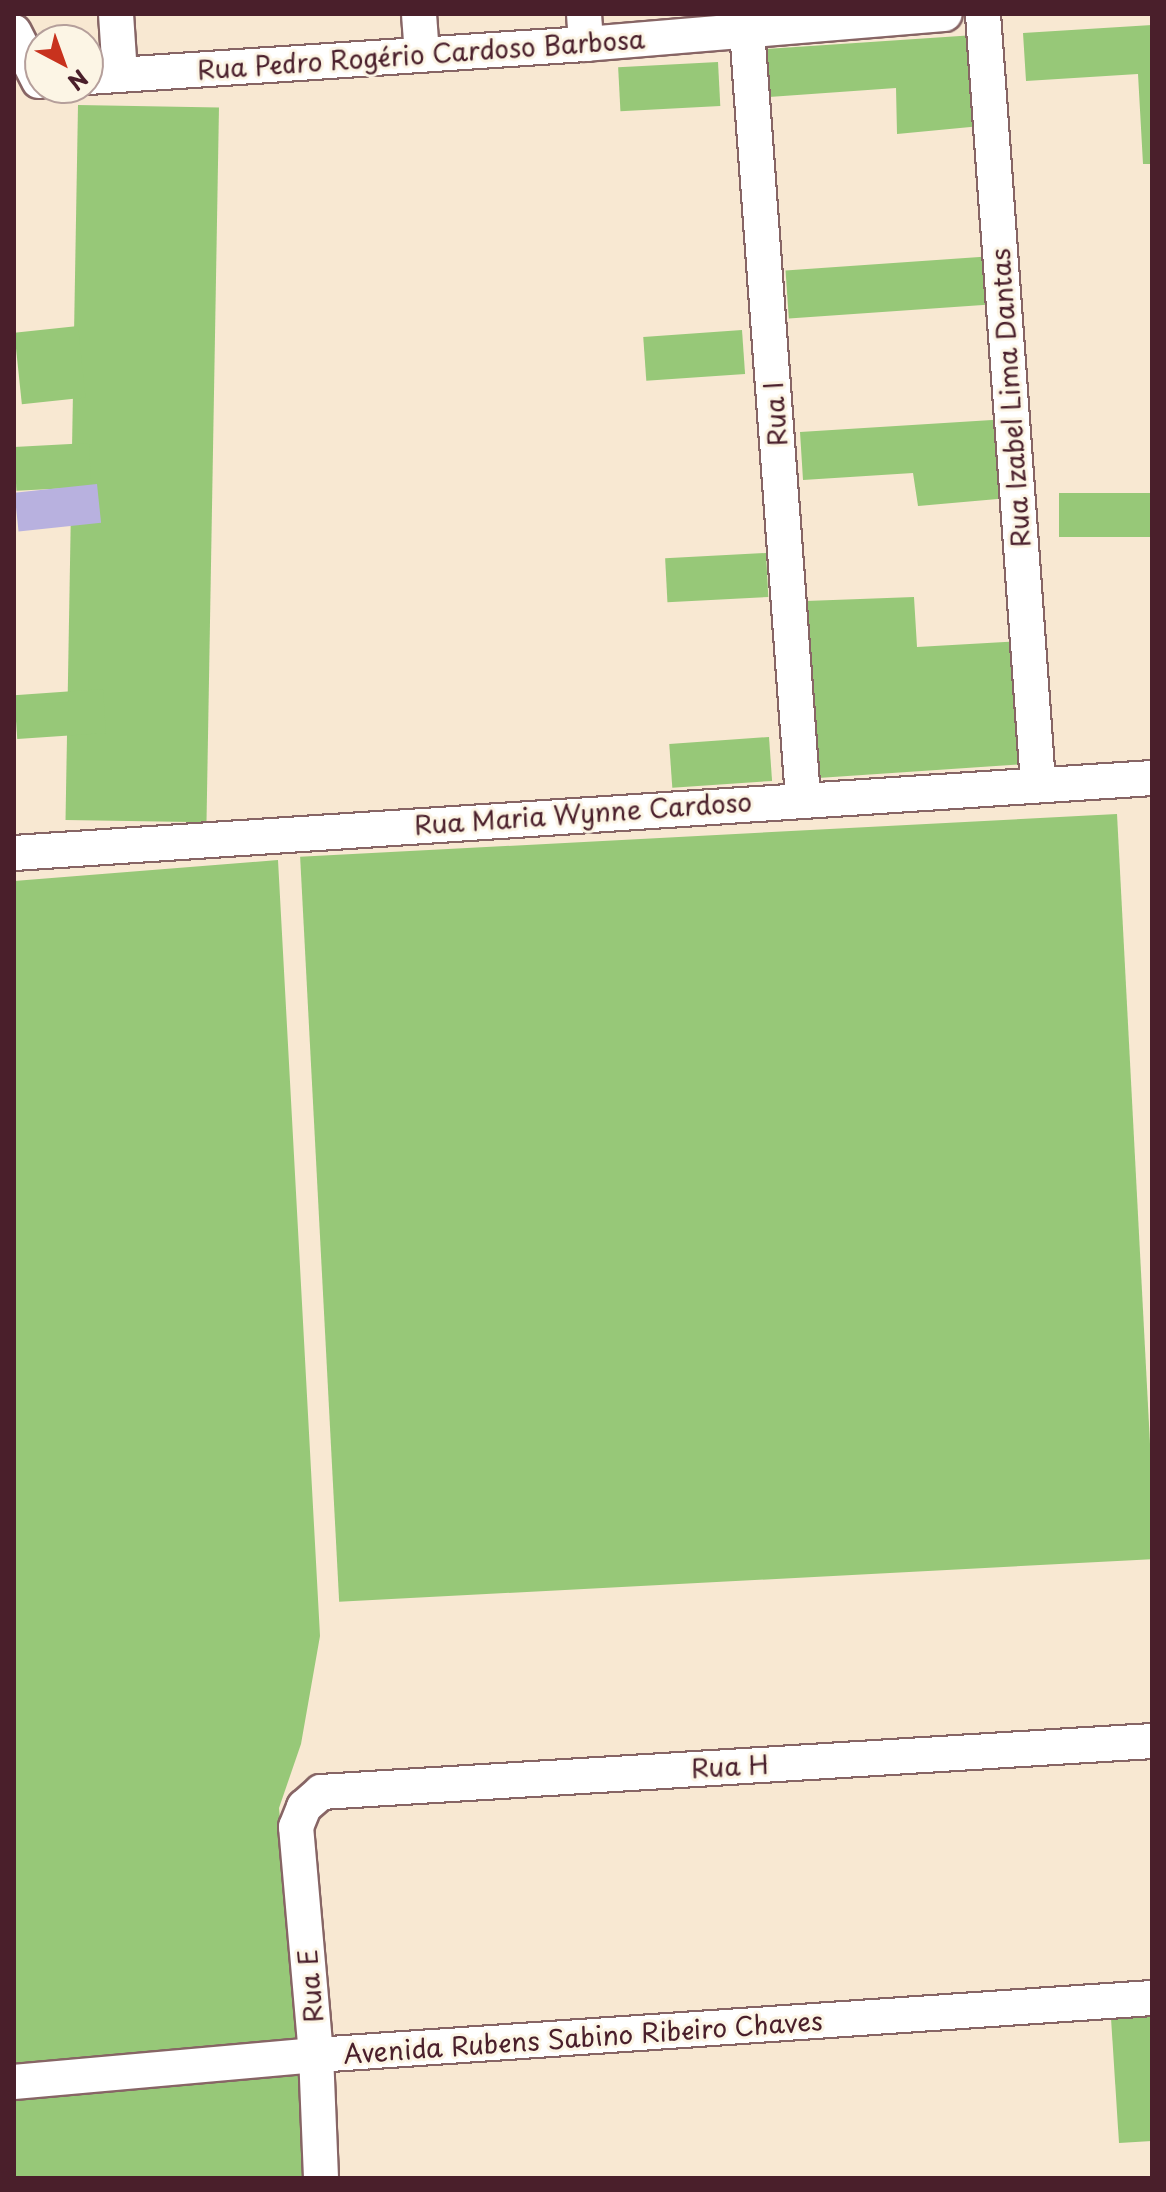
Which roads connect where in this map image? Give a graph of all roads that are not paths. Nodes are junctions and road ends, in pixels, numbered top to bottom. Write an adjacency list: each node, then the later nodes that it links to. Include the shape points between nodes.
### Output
1 (116, 14): 11 (street)
2 (419, 14): 10 (street)
3 (933, 14): 4 (street, Rua Pedro Rogério Cardoso Barbosa); 7 (street, Rua Pedro Rogério Cardoso Barbosa)
4 (945, 14)
5 (983, 14): 13 (street, Rua Izabel Lima Dantas)
6 (585, 29): 7 (street, Rua Pedro Rogério Cardoso Barbosa); 10 (street, Rua Pedro Rogério Cardoso Barbosa)
7 (747, 30): 14 (street, Rua I)
8 (14, 32): 9 (street)
9 (24, 51)
10 (422, 55): 11 (street, Rua Pedro Rogério Cardoso Barbosa)
11 (104, 76)
12 (1152, 778): 13 (street, Rua Maria Wynne Cardoso)
13 (1038, 783): 14 (street, Rua Maria Wynne Cardoso)
14 (803, 798): 15 (street, Rua Maria Wynne Cardoso)
15 (14, 853)
16 (1152, 1741): 17 (street, Rua H, via 341,1788)
17 (311, 1798): 19 (street, Rua E, via 296,1827)
18 (1152, 1998): 19 (street, Avenida Rubens Sabino Ribeiro Chaves)
19 (316, 2055): 20 (street, Avenida Rubens Sabino Ribeiro Chaves); 21 (street, Rua E)
20 (14, 2082)
21 (321, 2178)

